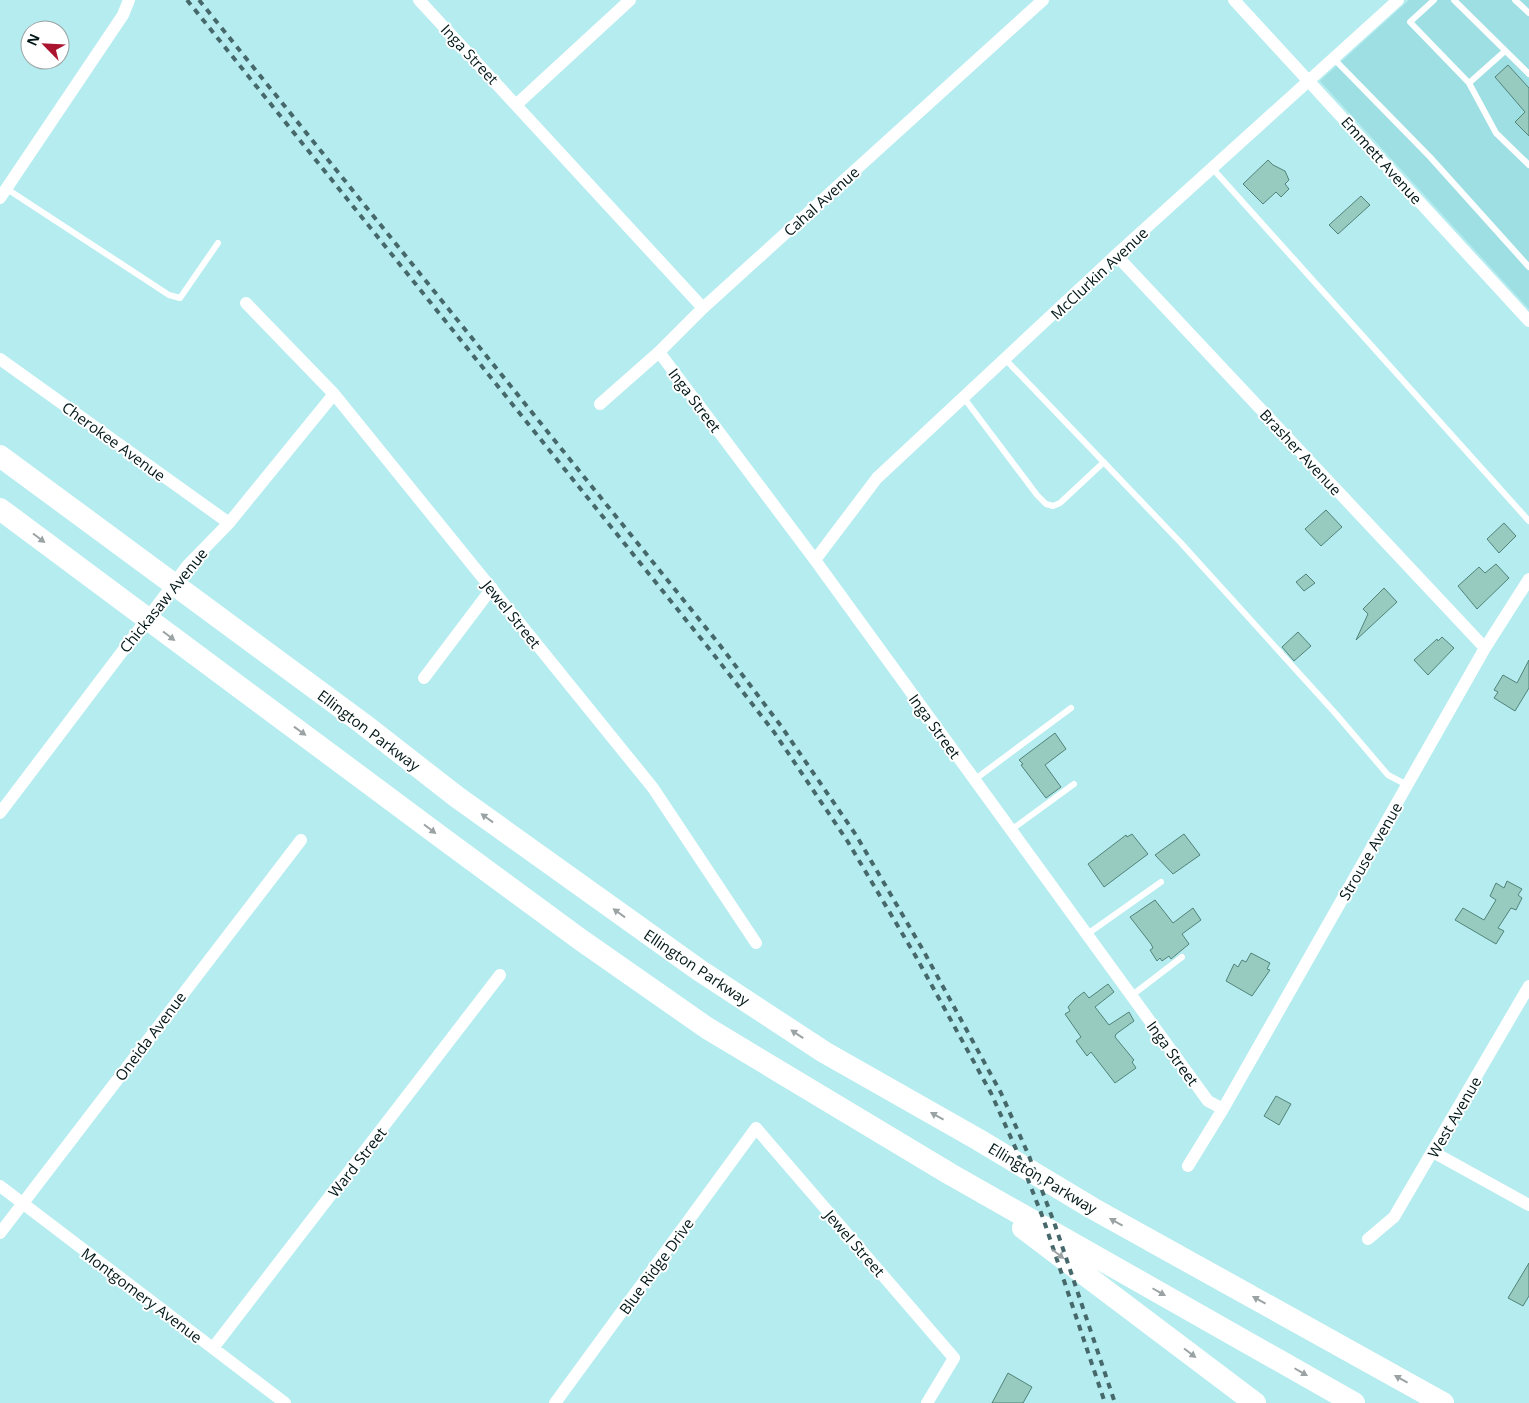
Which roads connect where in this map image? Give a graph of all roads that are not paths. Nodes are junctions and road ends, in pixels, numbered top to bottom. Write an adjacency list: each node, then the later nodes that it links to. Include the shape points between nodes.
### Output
1 (129, 0): 19 (street, via 123,15 61,110)
2 (419, 0): 16 (street, Inga Street)
3 (630, 0): 16 (street)
4 (1043, 0): 24 (street, Cahal Avenue)
5 (1234, 0): 14 (street, Emmett Avenue)
6 (1398, 0): 12 (street, McClurkin Avenue)
7 (1434, 0): 15 (lane, via 1410,22)
8 (1454, 0): 11 (lane)
9 (1516, 0): 10 (lane)
10 (1529, 13)
11 (1505, 51): 13 (lane); 15 (lane)
12 (1334, 59): 14 (street, McClurkin Avenue); 22 (lane, via 1430,157)
13 (1529, 74)
14 (1310, 81): 18 (street, McClurkin Avenue); 25 (street, Emmett Avenue)
15 (1469, 84): 17 (lane, via 1496,133)
16 (517, 104): 24 (street, Inga Street)
17 (1529, 165)
18 (1213, 169): 21 (street, McClurkin Avenue); 35 (lane)
19 (3, 193): 20 (lane, via 169,295 180,298)
20 (218, 243)
21 (1116, 255): 28 (street, McClurkin Avenue); 40 (street, Brasher Avenue)
22 (1529, 267)
23 (246, 303): 29 (street, Jewel Street)
24 (703, 308): 26 (street, Cahal Avenue)
25 (1529, 321)
26 (659, 352): 31 (street, Cahal Avenue); 37 (street, Inga Street)
27 (0, 359): 36 (street, Cherokee Avenue)
28 (1006, 360): 30 (street, McClurkin Avenue); 33 (lane)
29 (334, 394): 36 (street, Chickasaw Avenue); 39 (street, Jewel Street)
30 (964, 398): 33 (lane, via 1046,504 1060,503); 37 (street, McClurkin Avenue, via 877,478)
31 (600, 404)
32 (0, 456): 72 (highway, Ellington Parkway, one-way to 32, via 1092,1208 824,1052 699,970 457,797)
33 (1104, 462): 45 (lane, via 1336,714 1388,776)
34 (0, 509): 63 (highway, one-way to 63, via 581,940 707,1028)
35 (1529, 521)
36 (229, 523): 46 (street, Chickasaw Avenue, via 187,566)
37 (814, 560): 43 (street, Inga Street)
38 (1529, 579): 40 (street, Strouse Avenue)
39 (492, 588): 41 (street); 51 (street, Jewel Street, via 652,788)
40 (1485, 648): 45 (street, Strouse Avenue)
41 (424, 678)
42 (1071, 708): 43 (lane)
43 (974, 780): 47 (street, Inga Street)
44 (1074, 784): 47 (lane)
45 (1407, 785): 56 (street, Strouse Avenue)
46 (0, 813)
47 (1011, 830): 50 (street, Inga Street)
48 (301, 840): 61 (street, Oneida Avenue)
49 (1161, 882): 50 (lane)
50 (1086, 935): 55 (street, Inga Street)
51 (756, 942)
52 (1182, 957): 55 (lane)
53 (500, 975): 66 (street, Ward Street)
54 (1529, 986): 58 (street, West Avenue)
55 (1131, 996): 56 (street, Inga Street, via 1208,1101)
56 (1223, 1109): 59 (street, Strouse Avenue)
57 (756, 1128): 68 (street, Blue Ridge Drive); 69 (street, Jewel Street, via 954,1358)
58 (1434, 1152): 62 (street); 65 (street, West Avenue, via 1394,1217)
59 (1188, 1166)
60 (0, 1186): 61 (street, Montgomery Avenue)
61 (22, 1204): 64 (street, Oneida Avenue); 66 (street, Montgomery Avenue)
62 (1529, 1205)
63 (1002, 1207): 70 (highway, one-way to 70); 71 (highway, one-way to 71, via 1117,1268)
64 (0, 1233)
65 (1368, 1239)
66 (213, 1348): 67 (street, Montgomery Avenue)
67 (285, 1403)
68 (555, 1403)
69 (927, 1403)
70 (1255, 1403)
71 (1354, 1403)
72 (1443, 1403)

